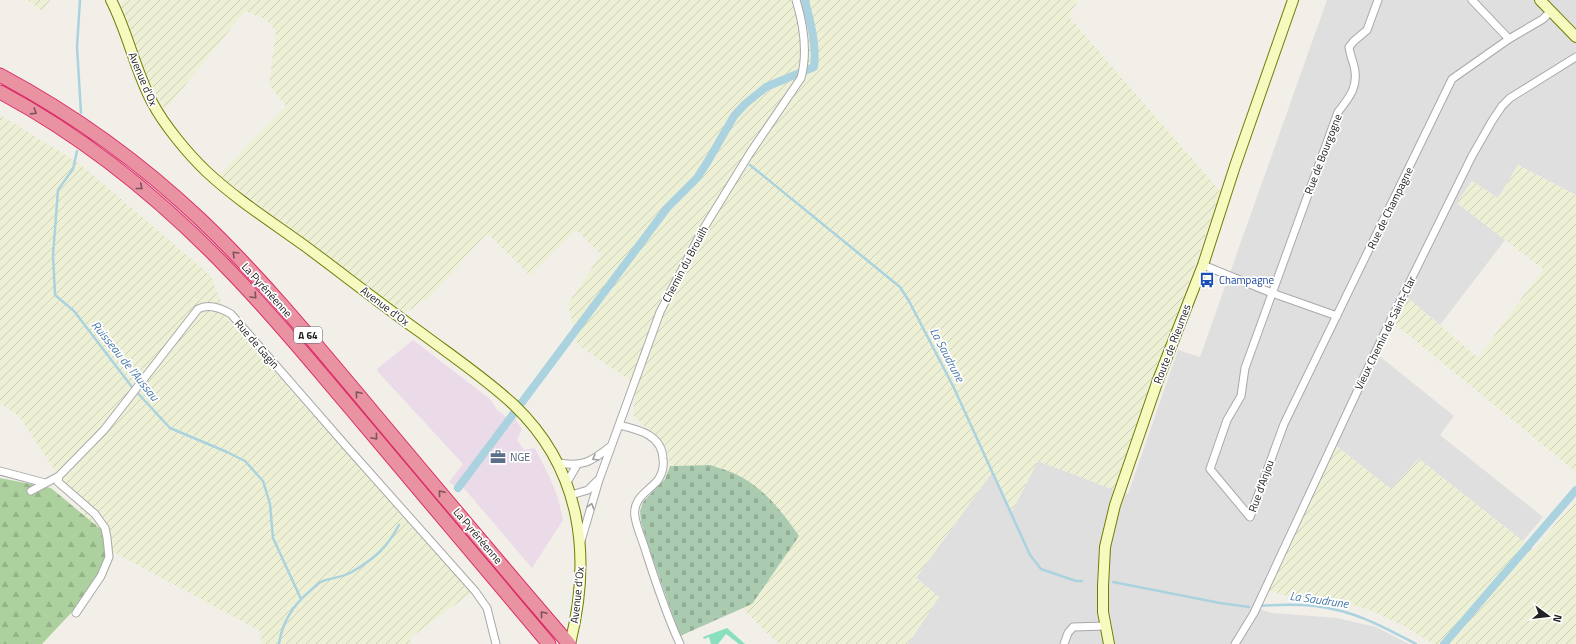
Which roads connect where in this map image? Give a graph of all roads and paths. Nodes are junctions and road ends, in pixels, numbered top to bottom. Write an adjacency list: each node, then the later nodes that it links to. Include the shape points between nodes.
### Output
1 (111, 0): 20 (street, Avenue d'Ox, via 151,101 161,119 207,171 246,204 479,375 521,412)
2 (796, 0): 18 (street, Chemin du Brouilh, via 806,48 800,78 750,153 684,265 660,312)
3 (1293, 0): 11 (street, Route de Rieumes)
4 (1299, 0): 11 (street, Route de Rieumes)
5 (1378, 0): 16 (street, Rue de Bourgogne, via 1367,30 1349,47 1355,72 1355,88 1338,112)
6 (1472, 0): 10 (street)
7 (1540, 0): 8 (street)
8 (1551, 11): 9 (street); 10 (street, Rue de Champagne, via 1543,19)
9 (1576, 38)
10 (1509, 39): 17 (street, Rue de Champagne, via 1452,79)
11 (1276, 50): 15 (street, Route de Rieumes)
12 (1576, 57): 38 (street, Vieux Chemin de Saint-Clar, via 1510,98 1492,121 1472,156 1383,336 1254,613)
13 (0, 76): 34 (highway, La Pyrénéenne / A 64, one-way to 13, via 319,347 205,224 111,145 69,115)
14 (0, 92): 33 (highway, La Pyrénéenne / A 64, one-way to 33, via 103,157 178,220 230,270 308,358)
15 (1203, 265): 16 (street); 31 (street, Route de Rieumes, via 1158,380 1108,531 1102,602)
16 (1272, 293): 17 (street); 17 (street, Rue d'Anjou, via 1245,368 1241,396 1227,420 1210,469 1250,517 1284,424)
17 (1338, 316)
18 (619, 425): 19 (street, Chemin du Brouilh); 35 (street, via 649,434 659,444 663,455 661,474 640,497 635,517 662,603)
19 (611, 446): 21 (street, one-way to 21, via 597,457); 24 (street, Chemin du Brouilh)
20 (558, 463): 21 (street); 26 (street, Avenue d'Ox)
21 (577, 465): 26 (street)
22 (0, 471): 25 (street)
23 (59, 476): 25 (street, Rue de Gagin); 30 (street, via 58,482 95,514 105,528 109,557 101,576); 32 (street, Rue de Gagin, via 104,430 198,309 208,306 222,310 231,314 475,591 487,608)
24 (599, 480): 28 (street, via 588,490); 29 (street, Chemin du Brouilh, one-way to 24)
25 (45, 483): 27 (street, Rue de Gagin)
26 (566, 484): 28 (street, Avenue d'Ox)
27 (31, 491)
28 (571, 495): 29 (street, Avenue d'Ox)
29 (581, 544): 34 (street, Avenue d'Ox, via 581,580 576,620)
30 (76, 613)
31 (1105, 626): 36 (street, via 1073,627); 37 (street, Route de Rieumes)
32 (496, 644)
33 (549, 644)
34 (569, 644)
35 (680, 644)
36 (1064, 644)
37 (1109, 644)
38 (1236, 644)

